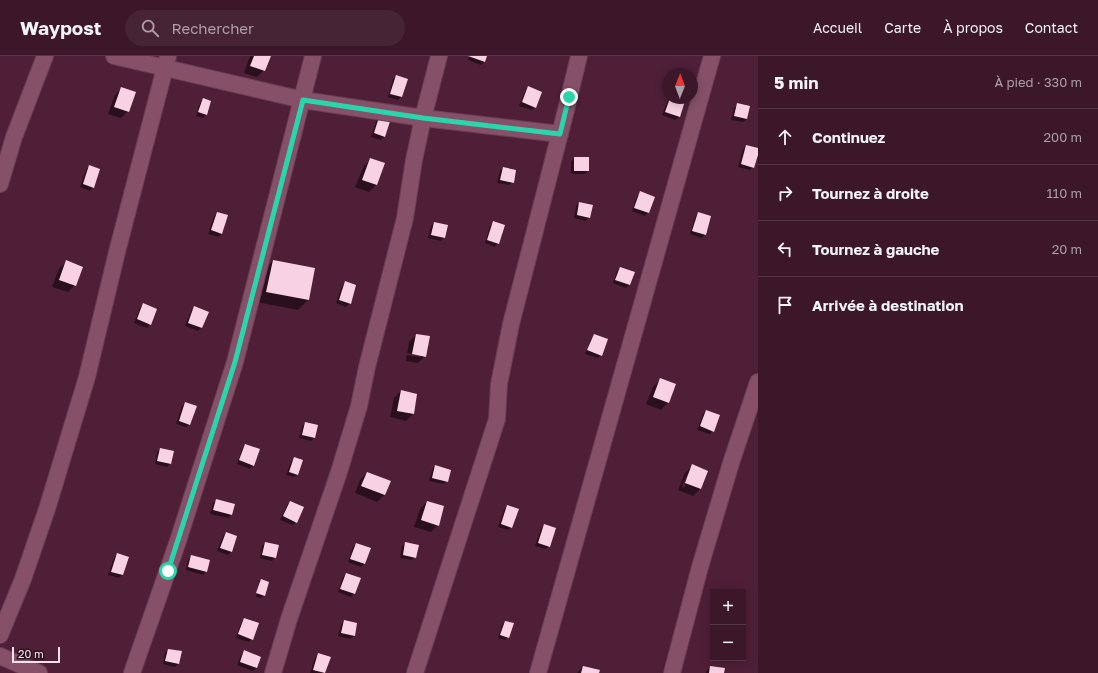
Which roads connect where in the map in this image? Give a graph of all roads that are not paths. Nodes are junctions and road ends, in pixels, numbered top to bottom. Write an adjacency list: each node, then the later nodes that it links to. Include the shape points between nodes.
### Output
1 (45, 56): 11 (street, via 14,137)
2 (114, 56): 7 (street)
3 (313, 56): 8 (street)
4 (439, 56): 9 (street)
5 (579, 56): 10 (street)
6 (712, 56): 19 (street)
7 (167, 62): 8 (street); 13 (street, via 87,377 47,509)
8 (303, 100): 9 (street); 16 (street, via 235,362 178,541)
9 (423, 118): 10 (street); 17 (street, via 405,218 359,406)
10 (560, 134): 18 (street, via 511,324 499,384 497,420)
11 (0, 184)
12 (758, 382): 20 (street, via 702,560)
13 (0, 636)
14 (0, 656): 15 (street)
15 (39, 673)
16 (132, 673)
17 (273, 673)
18 (415, 673)
19 (538, 673)
20 (672, 673)

